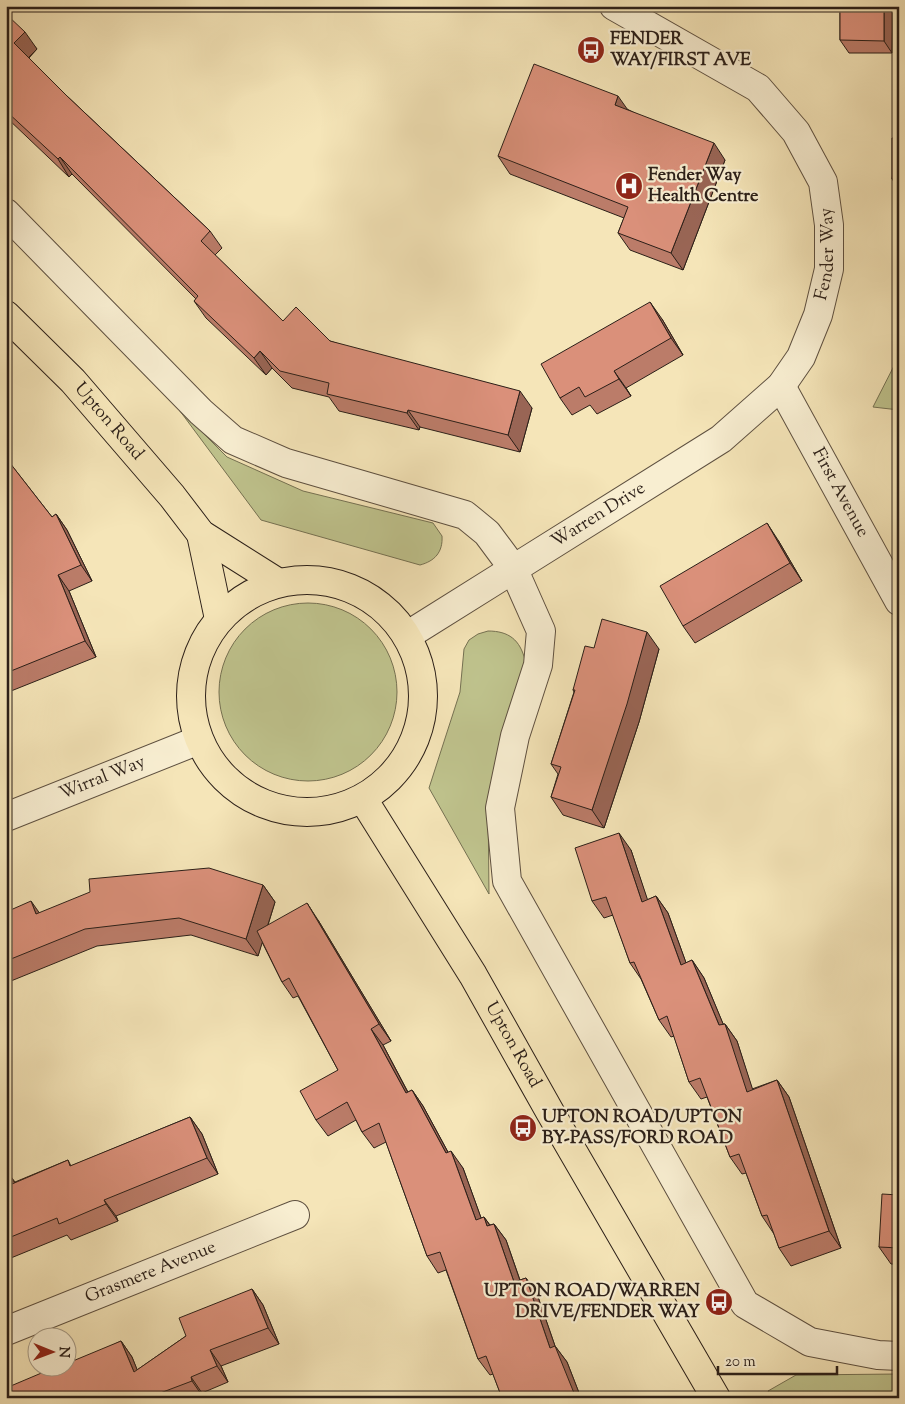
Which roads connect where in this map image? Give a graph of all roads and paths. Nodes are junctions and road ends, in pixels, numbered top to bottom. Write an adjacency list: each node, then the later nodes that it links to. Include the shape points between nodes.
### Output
1 (614, 6): 4 (street, Fender Way, via 758,88 796,132 822,182 829,225 829,269 818,315 801,356)
2 (6, 213): 6 (street, via 201,412 233,440 286,463 465,515 487,533)
3 (6, 315): 5 (main road, Upton Road, via 72,382)
4 (781, 386): 6 (street, Warren Drive, via 721,439); 8 (street, First Avenue)
5 (201, 534): 7 (main road, Upton Road); 9 (main road, Upton Road)
6 (513, 568): 10 (street, Warren Drive); 16 (street, via 541,631 538,666 515,736 500,808 507,881 745,1304 810,1342 878,1356)
7 (277, 582): 9 (main road, via 245,596); 10 (main road, via 314,579 351,587 384,606)
8 (899, 601)
9 (219, 619): 11 (main road, via 202,646 192,676 192,709)
10 (408, 635): 12 (main road, via 422,670 424,708 414,744 393,776)
11 (199, 740): 12 (main road, via 220,773 250,798 287,811 326,812); 13 (street, Wirral Way)
12 (363, 799): 17 (main road, Upton Road, via 473,975)
13 (6, 817)
14 (295, 1215): 15 (street, Grasmere Avenue)
15 (6, 1331)
16 (899, 1356)
17 (716, 1398)

